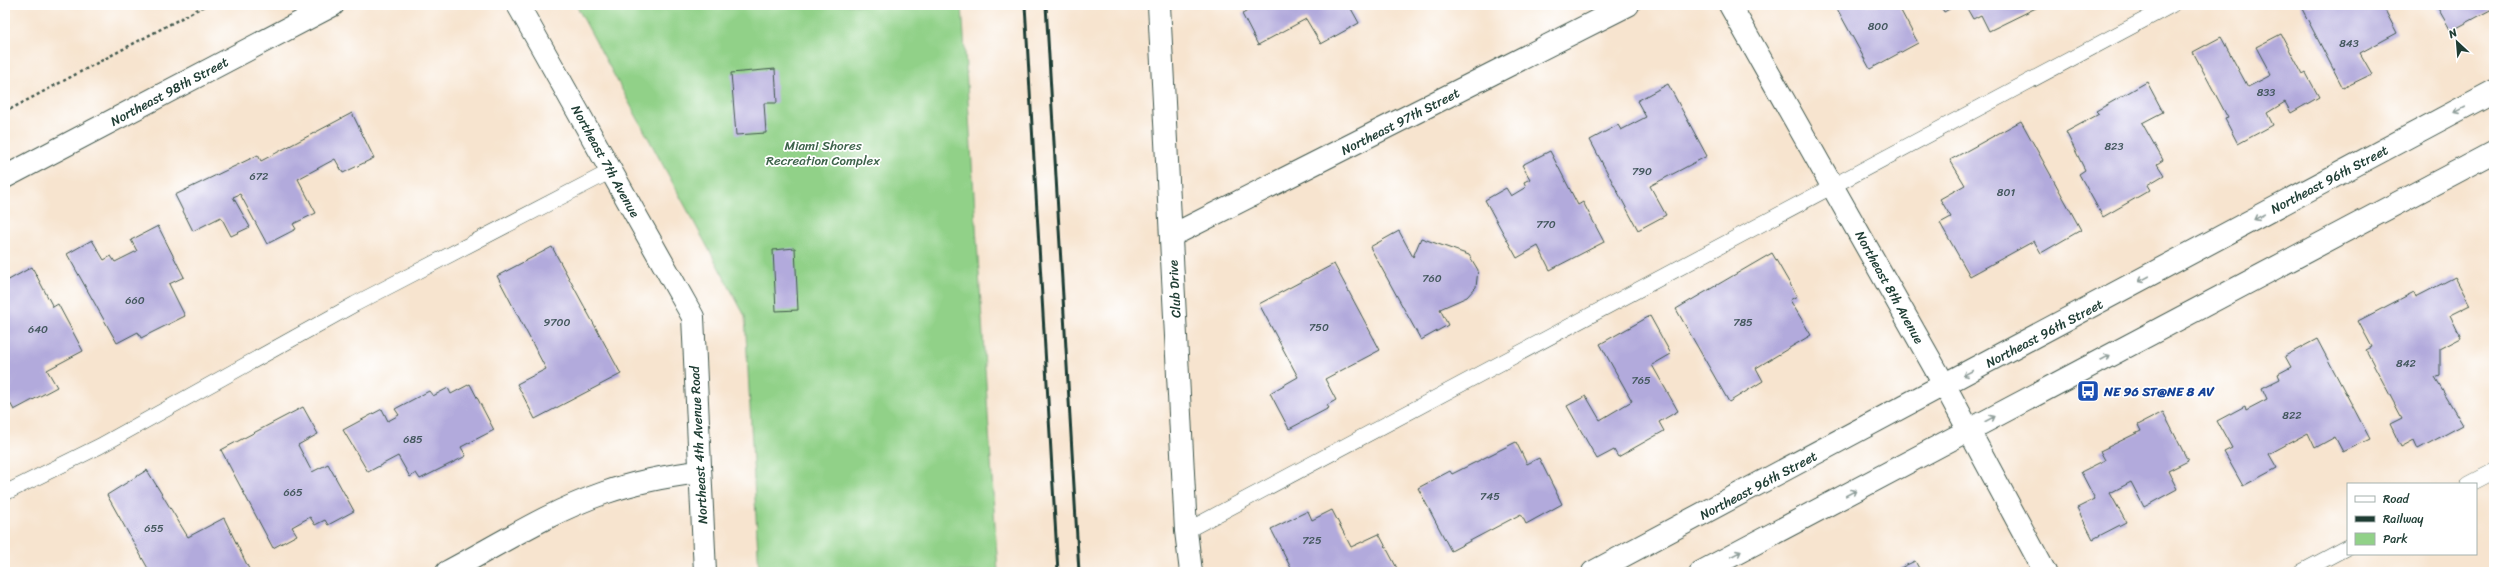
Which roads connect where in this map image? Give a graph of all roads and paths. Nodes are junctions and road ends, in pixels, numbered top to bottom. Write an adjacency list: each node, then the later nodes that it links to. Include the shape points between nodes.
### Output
1 (206, 5): 9 (path)
2 (333, 5): 12 (street, Northeast 98th Street)
3 (518, 5): 11 (street, Northeast 7th Avenue)
4 (1159, 5): 14 (street, Club Drive)
5 (1628, 5): 14 (street, Northeast 97th Street)
6 (1730, 5): 13 (street, Northeast 8th Avenue)
7 (2172, 5): 13 (lane)
8 (2494, 91): 16 (street, Northeast 96th Street, one-way to 16)
9 (5, 112)
10 (2494, 152): 17 (street, one-way to 10)
11 (611, 171): 15 (street, Northeast 7th Avenue); 21 (lane, via 355,304 100,446)
12 (5, 177)
13 (1832, 186): 16 (street, Northeast 8th Avenue); 22 (lane)
14 (1171, 236): 22 (street, Club Drive)
15 (693, 317): 19 (street, Northeast 4th Avenue Road)
16 (1945, 386): 17 (street, Northeast 8th Avenue); 27 (street, Northeast 96th Street)
17 (1969, 430): 28 (street, one-way to 17); 29 (street, Northeast 8th Avenue)
18 (2494, 471): 20 (lane)
19 (699, 472): 24 (street, via 654,478 604,493 554,514); 25 (street, Northeast 4th Avenue Road)
20 (2471, 483)
21 (5, 494)
22 (1186, 531): 26 (street, Club Drive)
23 (2347, 548): 30 (lane)
24 (447, 572)
25 (705, 572)
26 (1191, 572)
27 (1593, 572)
28 (1702, 572)
29 (2045, 572)
30 (2301, 572)

